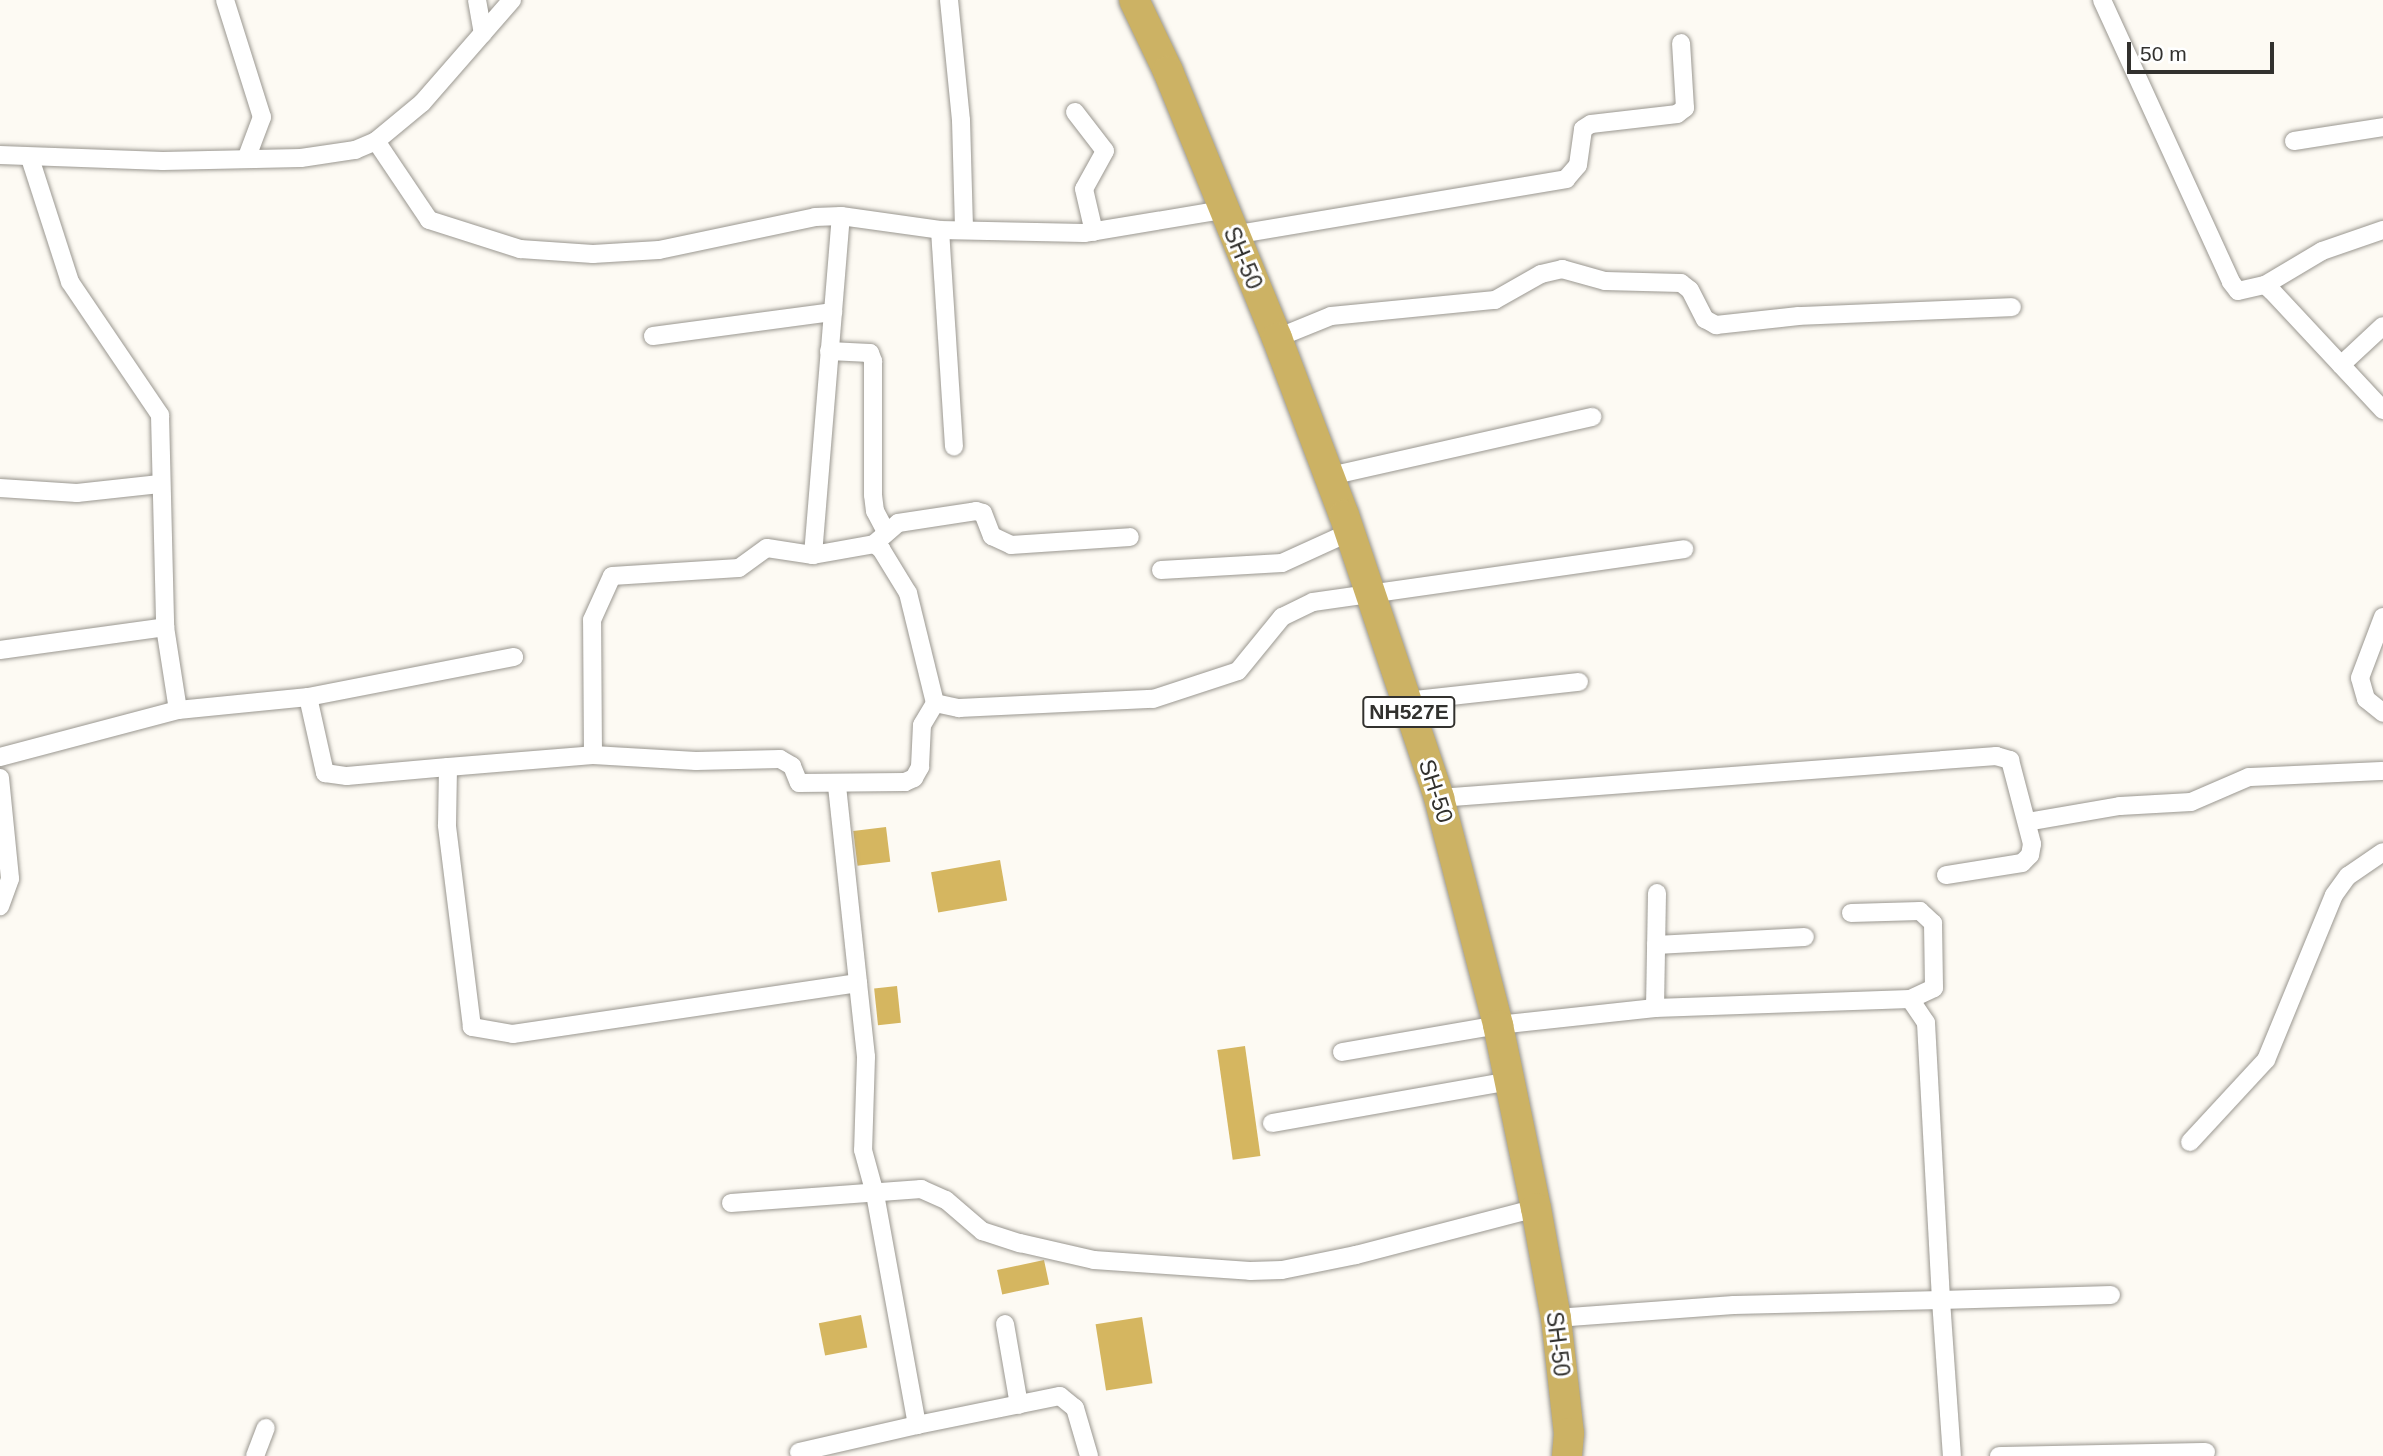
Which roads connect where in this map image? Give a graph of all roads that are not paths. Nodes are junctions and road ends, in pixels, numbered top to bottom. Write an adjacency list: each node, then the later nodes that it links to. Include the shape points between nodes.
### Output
1 (225, 0): 14 (street, via 262,117)
2 (477, 0): 7 (street)
3 (512, 0): 7 (street)
4 (949, 0): 19 (street, via 961,120)
5 (1134, 0): 17 (highway, SH-50 / NH527E, via 1168,71)
6 (2102, 0): 22 (street, via 2231,282 2246,291)
7 (483, 33): 11 (street, via 422,103)
8 (1681, 43): 17 (street, via 1685,108 1677,114 1591,124 1583,129 1578,165 1566,179)
9 (1075, 112): 21 (street, via 1105,151 1084,189)
10 (2383, 127): 12 (street)
11 (376, 141): 14 (street, via 334,154); 16 (street, via 429,220 520,248 593,254 659,250 815,217)
12 (2294, 141)
13 (0, 155): 15 (street)
14 (247, 157): 15 (street, via 163,161)
15 (30, 158): 34 (street, via 70,282 160,415)
16 (841, 216): 18 (street); 24 (street)
17 (1228, 223): 21 (street); 27 (highway, SH-50 / NH527E)
18 (940, 230): 19 (street); 32 (street)
19 (964, 230): 21 (street)
20 (2383, 230): 22 (street, via 2322,251)
21 (1094, 232)
22 (2265, 285): 29 (street)
23 (2012, 307): 27 (street, via 1799,316 1716,325 1705,318 1681,282 1605,281 1562,269 1541,274 1496,300 1331,316)
24 (833, 312): 26 (street); 28 (street)
25 (2383, 326): 29 (street)
26 (653, 336)
27 (1277, 338): 33 (highway, SH-50 / NH527E)
28 (830, 351): 38 (street, via 870,353 873,362 873,495); 40 (street)
29 (2341, 365): 30 (street)
30 (2383, 410)
31 (1592, 417): 33 (street)
32 (954, 447)
33 (1330, 476): 36 (highway, SH-50 / NH527E)
34 (160, 484): 35 (street, via 77,493); 44 (street)
35 (0, 488)
36 (1350, 533): 41 (street, via 1282,563); 42 (highway, SH-50 / NH527E)
37 (1130, 537): 38 (street, via 1011,545 992,536 984,513 976,511 907,521)
38 (880, 538): 40 (street); 50 (street, via 908,593)
39 (1684, 548): 42 (street)
40 (813, 555): 53 (street, via 767,548 739,568 612,576 592,620)
41 (1161, 570)
42 (1368, 592): 49 (highway, SH-50 / NH527E); 50 (street, via 1297,607 1282,617 1238,671 1153,698 959,708)
43 (2383, 617): 52 (street, via 2360,678 2366,699)
44 (165, 628): 45 (street); 51 (street)
45 (0, 650)
46 (514, 657): 48 (street)
47 (1579, 682): 49 (street)
48 (308, 697): 51 (street); 55 (street, via 325,773 347,776)
49 (1406, 701): 59 (highway, SH-50 / NH527E)
50 (935, 704): 58 (street, via 922,724 920,767 914,778)
51 (178, 710): 54 (street)
52 (2383, 713)
53 (593, 755): 55 (street); 58 (street, via 696,761 780,759 792,766 799,783)
54 (0, 757)
55 (448, 768): 68 (street, via 447,825 472,1027 513,1034)
56 (2383, 771): 60 (street, via 2249,777 2191,802 2120,806)
57 (0, 778): 64 (street, via 10,879)
58 (838, 786): 68 (street)
59 (1439, 798): 60 (street, via 1996,756 2010,760 2017,772); 71 (highway, SH-50 / NH527E)
60 (2027, 822): 62 (street, via 2032,844 2022,863)
61 (2383, 852): 75 (street, via 2348,876 2334,895 2266,1060)
62 (1945, 874)
63 (1657, 893): 67 (street)
64 (0, 906)
65 (1851, 912): 69 (street, via 1920,911 1928,915 1933,923 1934,988)
66 (1805, 937): 67 (street)
67 (1656, 945): 70 (street)
68 (858, 984): 76 (street, via 866,1057 863,1150)
69 (1910, 999): 70 (street); 80 (street, via 1926,1023)
70 (1655, 1008): 71 (street)
71 (1498, 1025): 72 (street); 73 (highway, SH-50 / NH527E)
72 (1342, 1052)
73 (1510, 1081): 74 (street); 78 (highway, SH-50 / NH527E)
74 (1272, 1123)
75 (2190, 1142)
76 (875, 1194): 77 (street); 78 (street, via 920,1189 946,1200 982,1231 1094,1260 1250,1271 1282,1270 1356,1255); 84 (street)
77 (731, 1203)
78 (1536, 1208): 81 (highway, SH-50 / NH527E)
79 (2111, 1295): 80 (street)
80 (1941, 1300): 81 (street, via 1734,1305); 91 (street)
81 (1556, 1318): 90 (highway, SH-50 / NH527E, via 1569,1433)
82 (1005, 1324): 83 (street)
83 (1019, 1405): 84 (street); 89 (street, via 1060,1396 1070,1399)
84 (917, 1425): 86 (street)
85 (266, 1428): 88 (street)
86 (799, 1452)
87 (2206, 1452): 92 (street)
88 (255, 1456)
89 (1089, 1456)
90 (1567, 1456)
91 (1952, 1456)
92 (1999, 1456)

